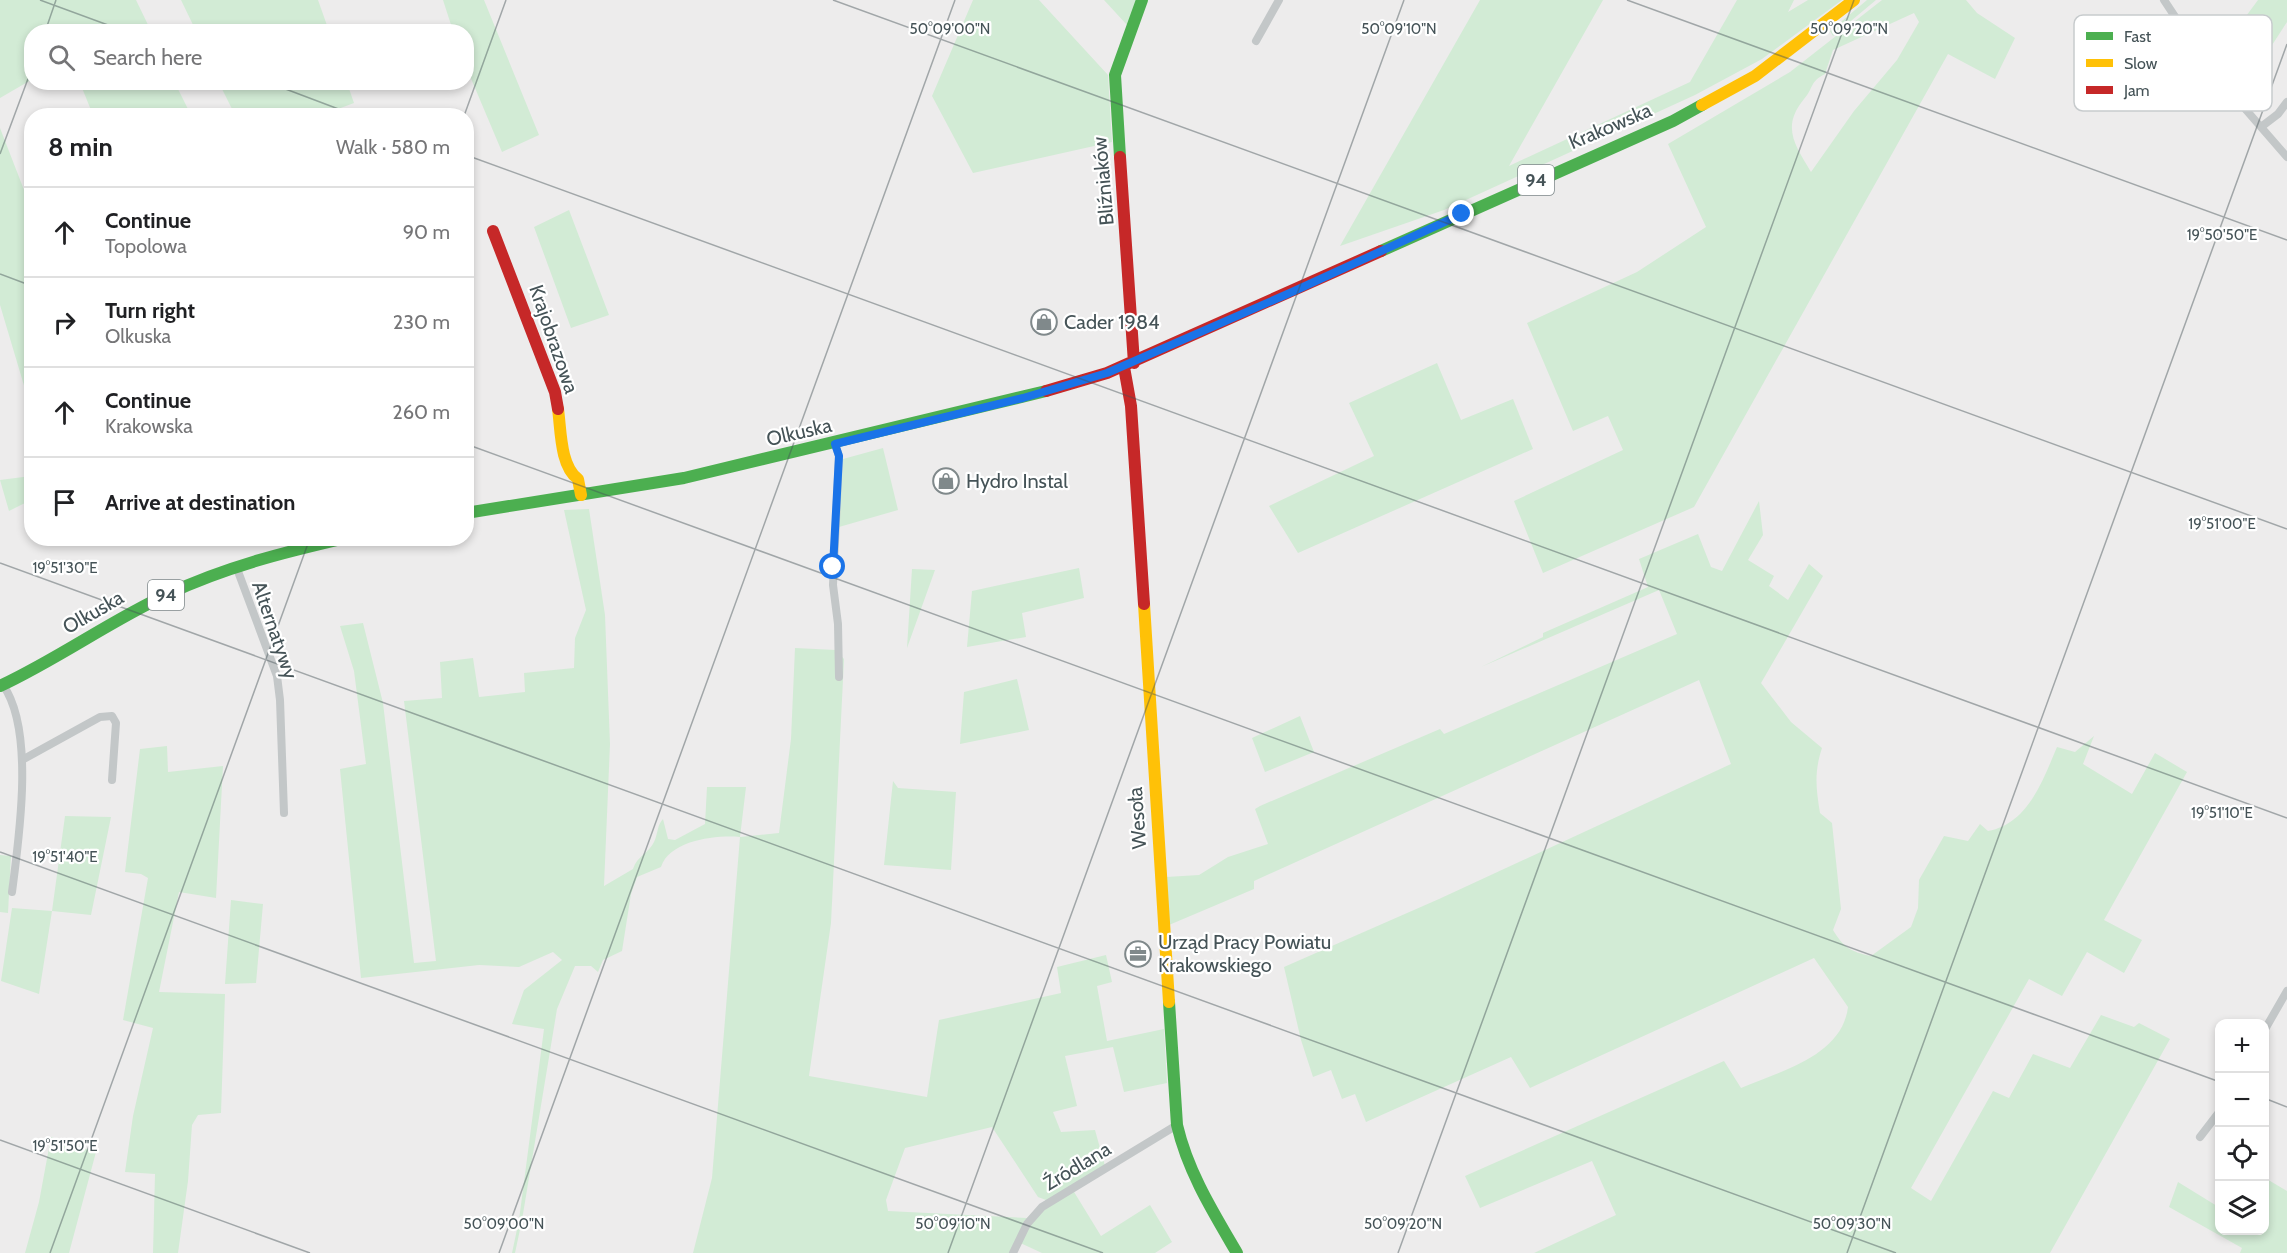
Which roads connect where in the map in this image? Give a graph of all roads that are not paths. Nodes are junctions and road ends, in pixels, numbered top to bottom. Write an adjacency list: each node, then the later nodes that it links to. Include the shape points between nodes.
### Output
1 (1142, 0): 12 (main road, Bliźniaków, via 1115,82)
2 (1279, 0): 6 (street)
3 (1854, 0): 12 (main road, Krakowska / 94, via 1755,76 1673,120)
4 (2164, 0): 5 (street)
5 (2174, 15)
6 (1256, 41)
7 (2287, 102): 9 (street)
8 (2246, 111): 9 (street)
9 (2261, 128): 10 (street)
10 (2287, 157)
11 (493, 231): 14 (main road, Krajobrazowa, via 555,392 565,455 571,474 579,479)
12 (1129, 365): 13 (main road, Olkuska / 94, via 1023,398); 27 (main road, Wesoła)
13 (835, 444): 14 (main road, Olkuska / 94, via 684,478); 18 (street, via 839,456 833,585)
14 (581, 495): 15 (main road, Olkuska / 94)
15 (474, 512)
16 (316, 546): 17 (main road, Olkuska / 94)
17 (236, 567): 19 (main road, Olkuska / 94, via 144,605); 22 (street, Alternatywy, via 277,676)
18 (839, 677)
19 (2, 685): 20 (street, via 12,700)
20 (22, 760): 21 (street, via 108,715 116,723); 23 (street)
21 (112, 780)
22 (284, 813)
23 (12, 892)
24 (2287, 991): 25 (street)
25 (2269, 1024)
26 (2215, 1118): 28 (street)
27 (1177, 1125): 29 (street, Źródlana, via 1042,1207 1027,1224); 30 (main road, Wesoła, via 1184,1154)
28 (2200, 1137)
29 (1013, 1253)
30 (1237, 1253)

